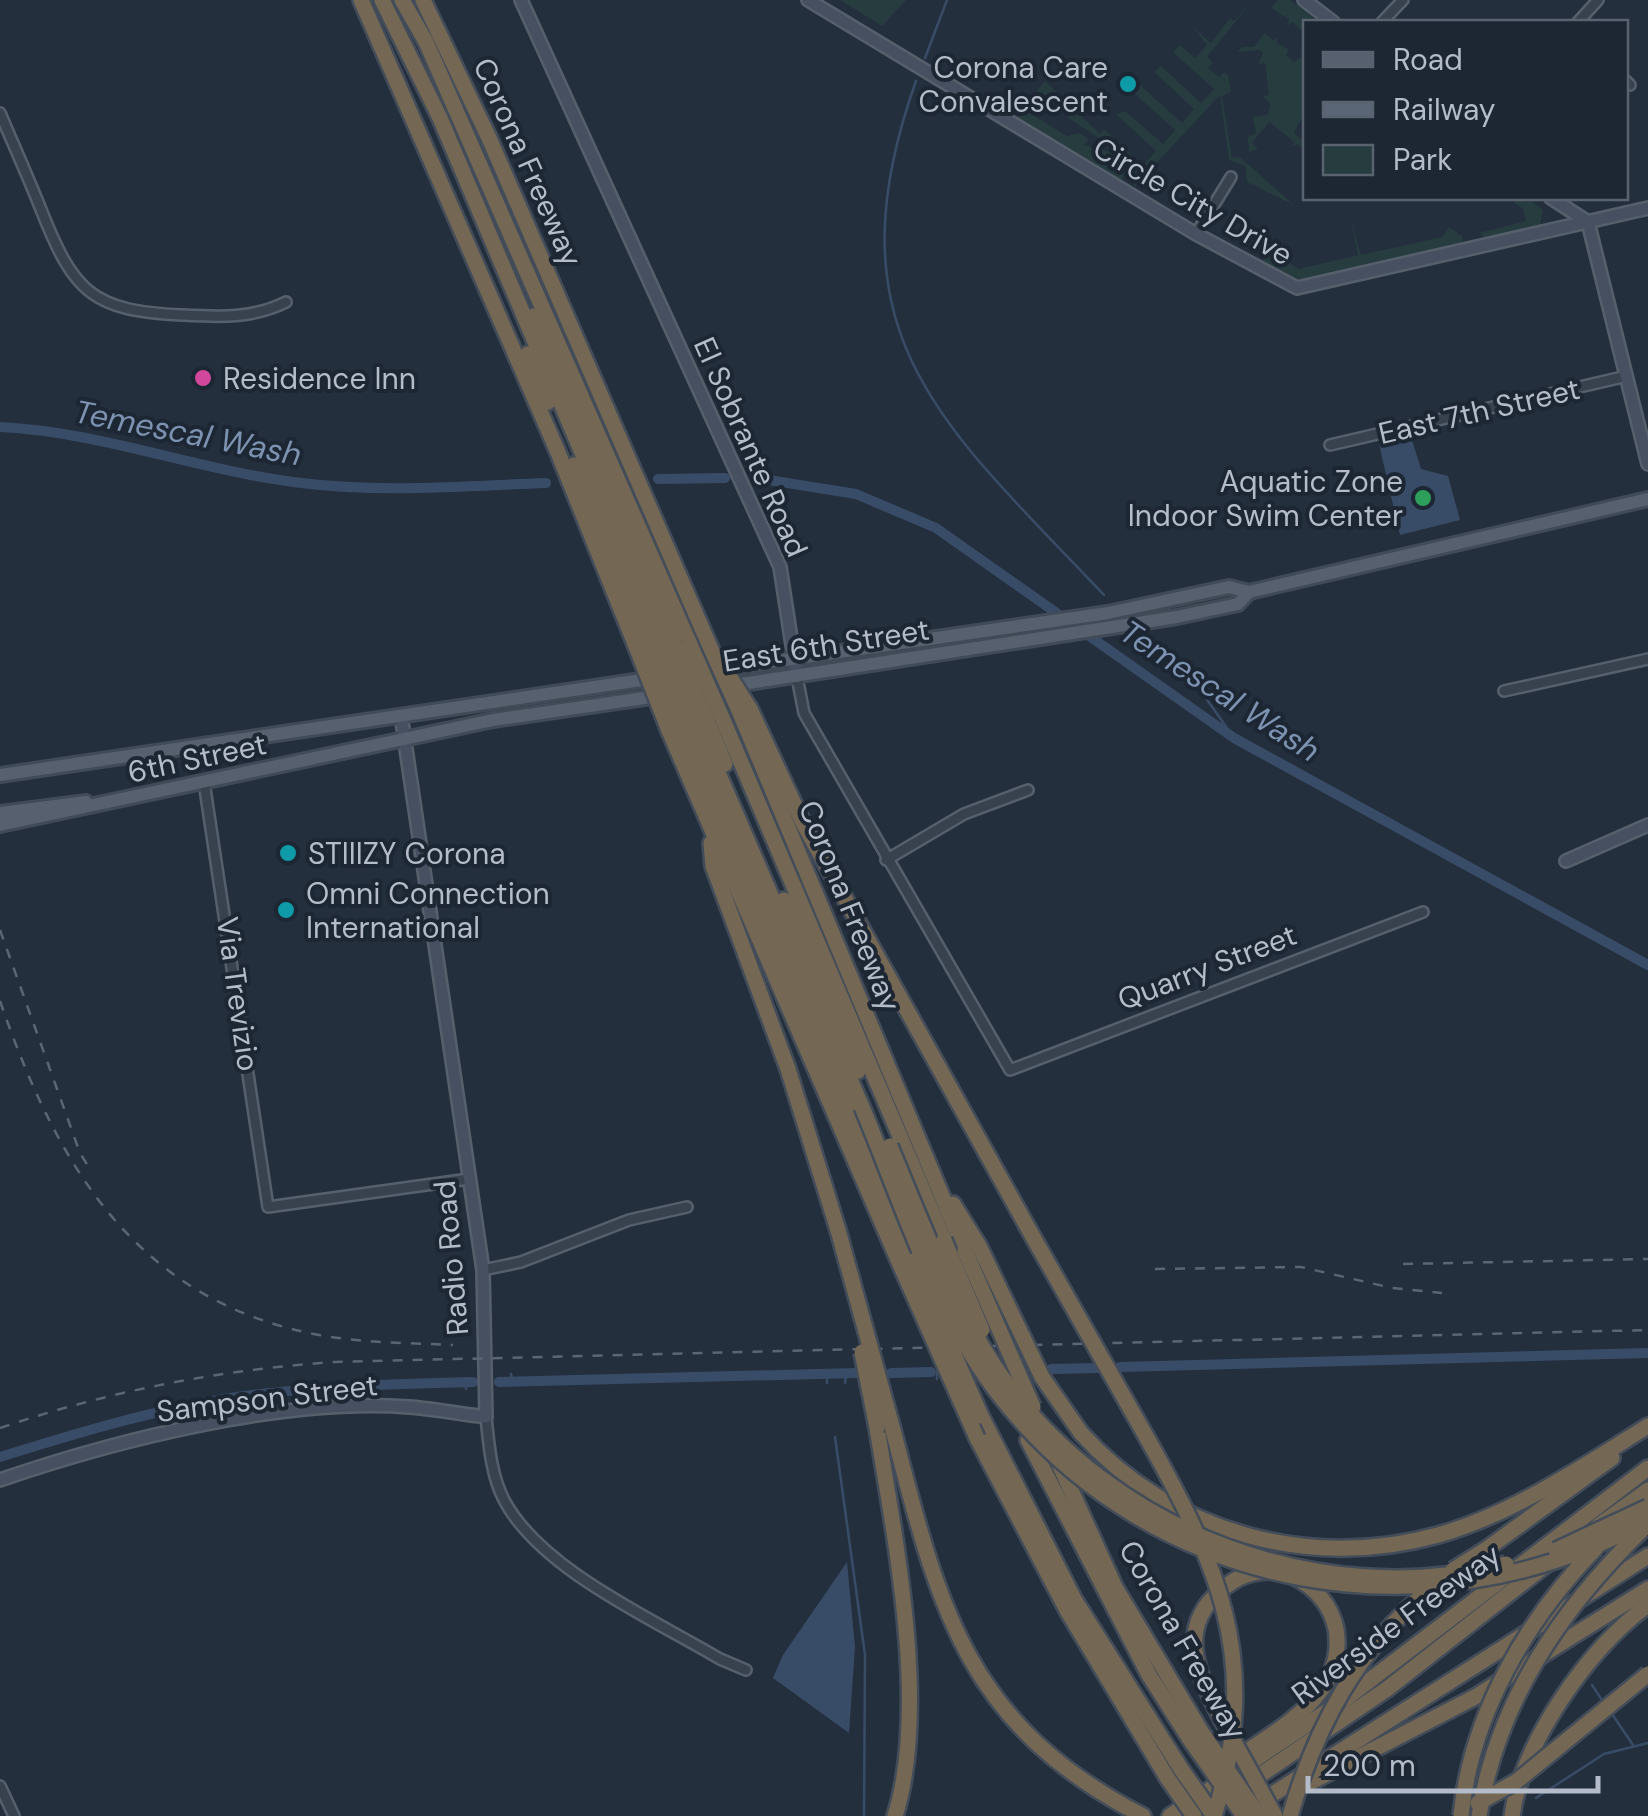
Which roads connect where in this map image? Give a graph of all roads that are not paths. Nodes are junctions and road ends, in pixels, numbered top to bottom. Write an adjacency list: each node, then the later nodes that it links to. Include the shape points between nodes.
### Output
1 (360, 0): 22 (highway)
2 (382, 0): 22 (highway)
3 (402, 0): 22 (highway, via 426,42)
4 (423, 0): 32 (highway, Corona Freeway, bridge)
5 (521, 0): 28 (street, El Sobrante Road, via 769,540)
6 (808, 0): 18 (street, Circle City Drive)
7 (1304, 0): 10 (street)
8 (1404, 0): 11 (street)
9 (1598, 0): 12 (street)
10 (1329, 20)
11 (1384, 20)
12 (1580, 20)
13 (0, 113): 19 (street, via 62,262 101,300 157,314 233,317)
14 (1231, 177): 18 (street)
15 (1554, 200): 17 (street)
16 (1648, 208): 17 (street, Circle City Drive)
17 (1588, 222): 18 (street, Circle City Drive, via 1297,288); 20 (street)
18 (1196, 234)
19 (286, 302)
20 (1627, 376): 21 (street, East 7th Street); 23 (street)
21 (1330, 445)
22 (580, 449): 25 (highway); 25 (highway); 25 (highway)
23 (1648, 464)
24 (1648, 499): 26 (main road, East 6th Street)
25 (609, 519): 27 (highway); 27 (highway); 27 (highway)
26 (1249, 592): 28 (main road, East 6th Street, via 1229,587 1102,614); 30 (main road, East 6th Street, via 1238,604 1118,627)
27 (663, 646): 34 (highway, bridge); 34 (highway, bridge); 34 (highway, bridge)
28 (796, 659): 30 (street, El Sobrante Road); 33 (main road, East 6th Street)
29 (1648, 660): 31 (street)
30 (797, 677): 35 (main road, East 6th Street); 44 (street, El Sobrante Road, via 804,713)
31 (1504, 691)
32 (745, 712): 51 (highway, Corona Freeway, via 923,1154); 77 (highway, bridge, via 1190,1515 1222,1597 1235,1678 1235,1720)
33 (400, 715): 35 (street, Radio Road); 36 (main road, 6th Street)
34 (696, 726): 43 (highway); 48 (highway); 52 (highway); 67 (highway, bridge, via 944,1240 1028,1440 1149,1675)
35 (405, 738): 37 (main road, 6th Street); 49 (street, Radio Road)
36 (0, 775)
37 (204, 782): 39 (main road, 6th Street); 49 (street, Via Trevizio, via 268,1207)
38 (1028, 790): 44 (street, via 964,814)
39 (107, 802): 40 (main road); 41 (main road, 6th Street)
40 (0, 813)
41 (0, 825)
42 (1648, 825): 45 (street)
43 (710, 829): 52 (highway); 55 (highway, bridge, via 713,866 788,1069 838,1230)
44 (886, 860): 47 (street, El Sobrante Road)
45 (1566, 861)
46 (1422, 912): 47 (street, Quarry Street)
47 (1010, 1070)
48 (867, 1105): 60 (highway, bridge, via 949,1285 1003,1378 1058,1441 1151,1512 1267,1561 1382,1577 1521,1560 1596,1533); 61 (highway, bridge, via 940,1291 993,1386 1066,1466 1178,1540 1250,1569 1320,1584 1416,1589 1503,1576)
49 (470, 1180): 53 (street, Radio Road)
50 (686, 1207): 53 (street)
51 (972, 1248): 56 (highway, bridge, via 1035,1364 1108,1464 1186,1512 1253,1538 1328,1549 1407,1542 1476,1521); 67 (highway, Corona Freeway, bridge, via 1045,1434 1115,1587)
52 (906, 1261): 68 (highway, bridge, via 1074,1599); 68 (highway, bridge, via 977,1438 1068,1612)
53 (482, 1270): 54 (street, Radio Road)
54 (486, 1418): 58 (street, Sampson Street, via 406,1407 232,1420 109,1446); 65 (street, Radio Road, via 504,1499 538,1544)
55 (885, 1429): 72 (highway, via 906,1657 906,1754); 73 (highway, via 957,1639 1023,1734 1065,1770)
56 (1648, 1429): 81 (highway, bridge, via 1413,1603 1357,1666 1316,1738)
57 (1648, 1468): 75 (highway, Riverside Freeway, via 1344,1700)
58 (0, 1480)
59 (1648, 1490): 76 (highway, via 1400,1679)
60 (1648, 1505): 83 (highway, bridge, via 1574,1571 1504,1675 1473,1755)
61 (1646, 1525): 84 (highway, bridge, via 1564,1614 1526,1678 1496,1742)
62 (1648, 1556): 70 (highway)
63 (1648, 1589): 70 (highway, via 1476,1697)
64 (1648, 1605): 85 (highway, via 1576,1679 1535,1750)
65 (746, 1670)
66 (1648, 1674): 82 (highway, bridge, via 1517,1781)
67 (1197, 1737): 78 (highway, bridge); 79 (highway, Corona Freeway, bridge)
68 (1175, 1774): 76 (highway, bridge); 77 (highway, bridge)
69 (0, 1786): 71 (street)
70 (1272, 1796): 78 (highway)
71 (14, 1816)
72 (895, 1816)
73 (1142, 1816)
74 (1160, 1816): 80 (highway, bridge, via 1326,1687 1336,1662 1335,1625 1317,1593 1275,1571 1241,1576 1214,1596 1196,1623 1196,1664 1222,1720)
75 (1170, 1816)
76 (1195, 1816)
77 (1214, 1816)
78 (1241, 1816)
79 (1259, 1816)
80 (1276, 1816)
81 (1290, 1816)
82 (1452, 1816)
83 (1462, 1816)
84 (1479, 1816)
85 (1512, 1816)

